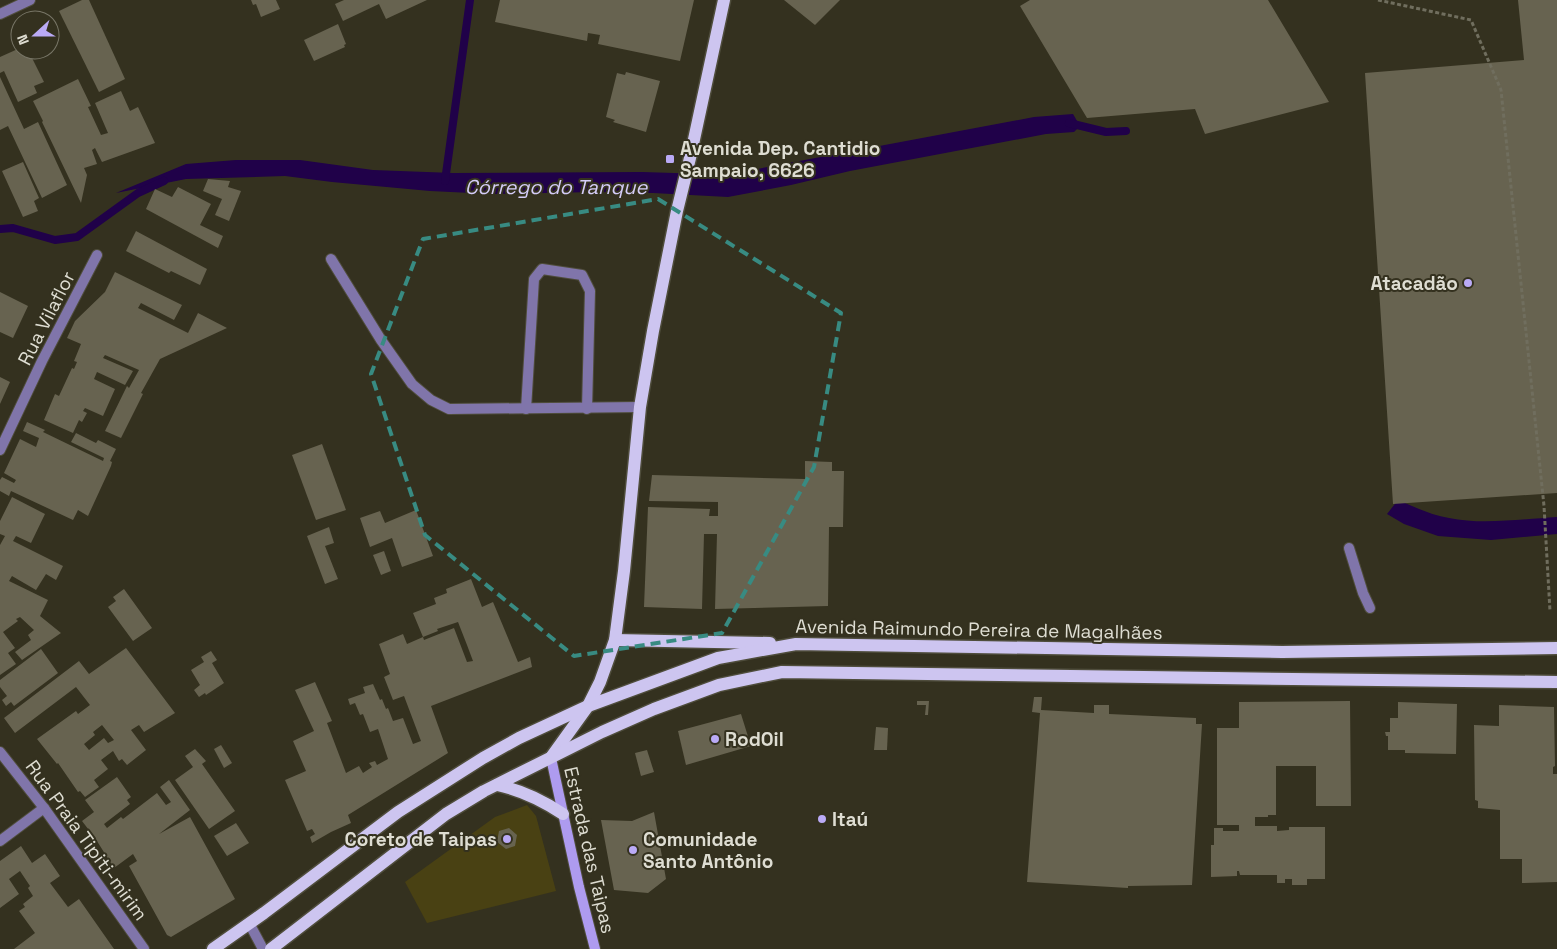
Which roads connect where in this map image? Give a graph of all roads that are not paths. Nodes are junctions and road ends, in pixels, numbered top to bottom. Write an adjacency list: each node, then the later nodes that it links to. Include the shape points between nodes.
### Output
1 (30, 0): 3 (street)
2 (724, 0): 6 (main road, via 677,211)
3 (0, 14)
4 (97, 255): 9 (street, Rua Vilaflor)
5 (331, 259): 7 (street, via 412,384 431,400 449,409)
6 (640, 407): 8 (street); 12 (main road)
7 (526, 409): 8 (street); 8 (street, via 534,279 542,269 582,275 590,291)
8 (587, 409)
9 (0, 450)
10 (1349, 548): 11 (street, via 1362,593)
11 (1370, 608)
12 (615, 640): 13 (main road); 16 (main road)
13 (796, 644): 14 (main road, Avenida Raimundo Pereira de Magalhães, via 1282,652); 16 (main road, Avenida Raimundo Pereira de Magalhães, via 718,658)
14 (1557, 648)
15 (1557, 682): 18 (main road, via 782,672 719,685 660,706)
16 (588, 706): 18 (main road); 23 (main road, Avenida Raimundo Pereira de Magalhães, via 482,758 398,812)
17 (0, 752): 20 (street, Rua Praia Tipiti-mirim)
18 (551, 758): 19 (main road); 21 (main road, Estrada das Taipas)
19 (496, 785): 21 (main road, via 532,796); 27 (main road, via 446,814)
20 (44, 808): 22 (street); 24 (street, Rua Praia Tipiti-mirim)
21 (563, 814): 28 (main road, Estrada das Taipas)
22 (0, 841)
23 (250, 923): 25 (main road, Avenida Raimundo Pereira de Magalhães); 26 (street)
24 (144, 949)
25 (213, 949)
26 (263, 949)
27 (271, 949)
28 (596, 949)

